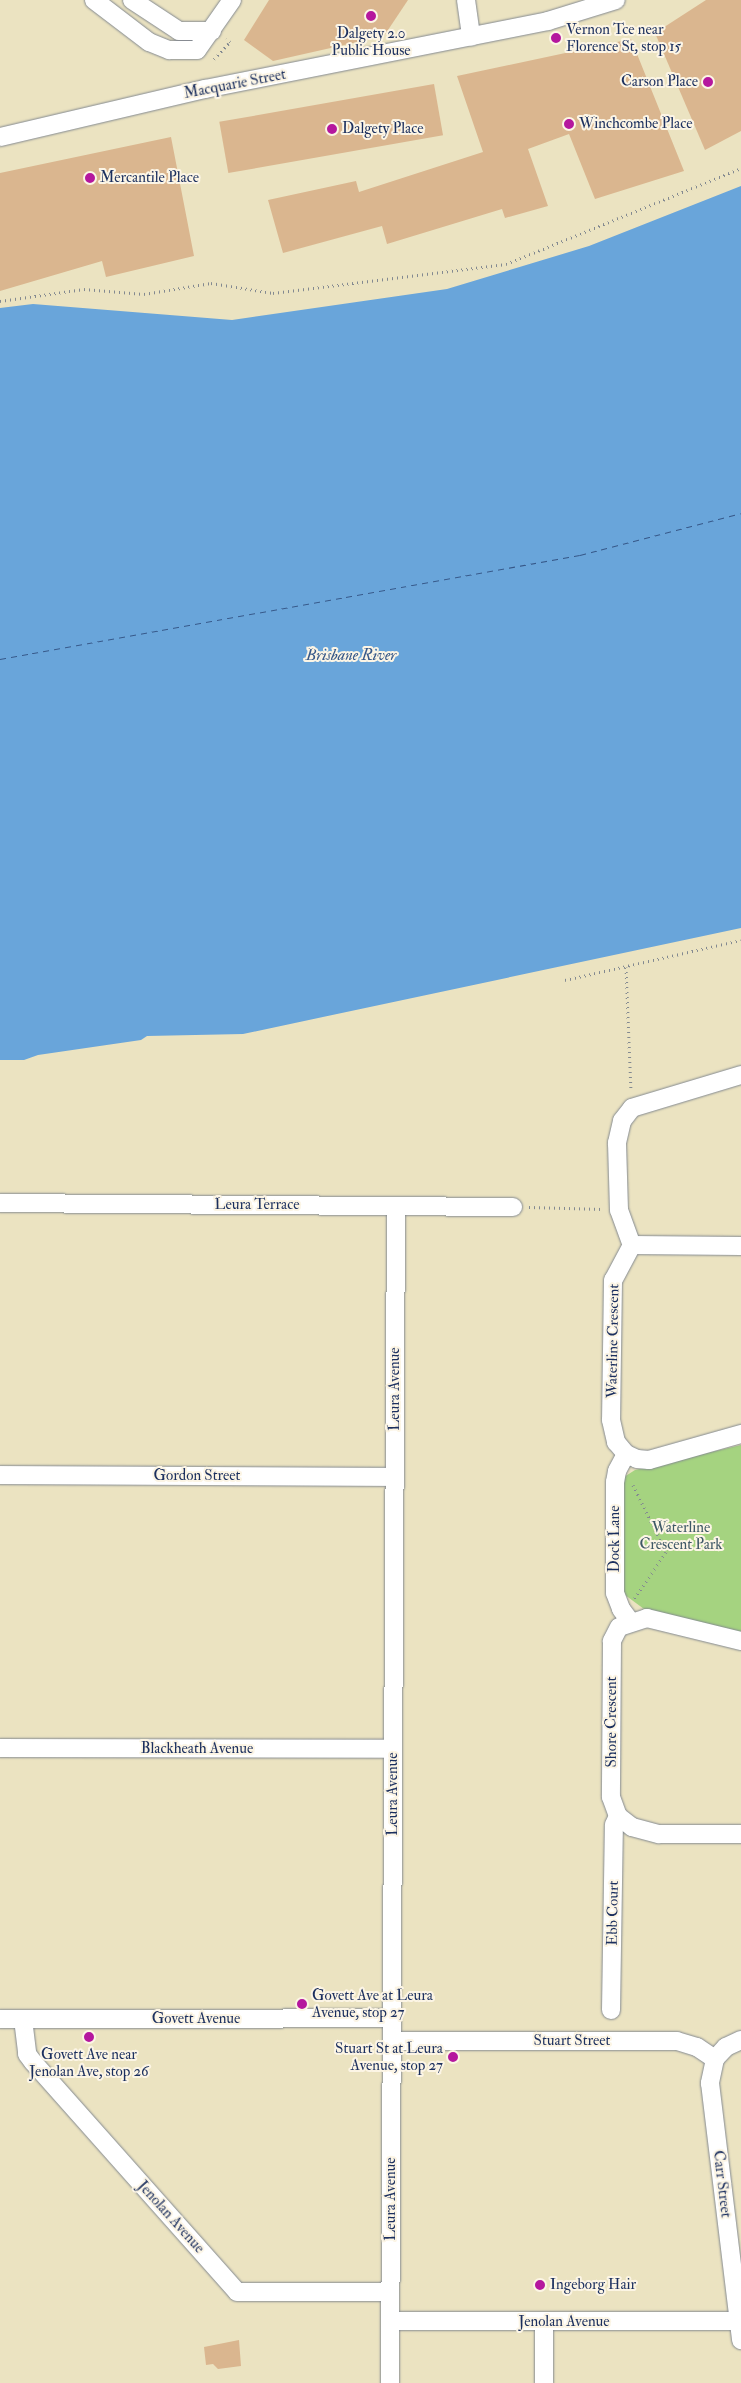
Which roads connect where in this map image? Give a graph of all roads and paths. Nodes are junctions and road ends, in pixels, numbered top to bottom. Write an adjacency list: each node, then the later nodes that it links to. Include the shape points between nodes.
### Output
1 (94, 0): 6 (street, via 149,42 169,50 197,50)
2 (132, 0): 6 (street, via 180,31)
3 (232, 0): 6 (street)
4 (466, 0): 7 (street)
5 (616, 0): 7 (street, Macquarie Street, via 548,21)
6 (212, 31)
7 (471, 37): 8 (street, Macquarie Street, via 205,88)
8 (0, 137)
9 (741, 168): 10 (path, via 506,264 273,293 211,283 144,294 84,289)
10 (0, 301)
11 (741, 940): 12 (path)
12 (626, 967): 13 (path); 15 (path)
13 (565, 980)
14 (741, 1075): 15 (street)
15 (632, 1108): 19 (street, via 622,1121 617,1144)
16 (0, 1203): 17 (street, Leura Terrace)
17 (396, 1206): 18 (street, Leura Terrace); 26 (street, Leura Avenue)
18 (513, 1207): 19 (path)
19 (619, 1210): 20 (street)
20 (632, 1245): 21 (street); 23 (street, Waterline Crescent, via 613,1280 611,1420 616,1442)
21 (741, 1246)
22 (741, 1434): 23 (street, via 649,1460)
23 (626, 1454): 25 (street, Dock Lane)
24 (0, 1475): 26 (street, Gordon Street)
25 (616, 1475): 27 (street, Dock Lane, via 615,1593); 27 (path, via 627,1472 666,1552)
26 (394, 1477): 30 (street, Leura Avenue)
27 (627, 1618): 28 (street, via 647,1618); 31 (street, Shore Crescent, via 612,1641 611,1798)
28 (741, 1641)
29 (0, 1748): 30 (street, Blackheath Avenue)
30 (393, 1749): 34 (street, Leura Avenue)
31 (618, 1816): 32 (street, via 632,1827 658,1834); 33 (street, Ebb Court, via 614,1825)
32 (741, 1834)
33 (612, 2010)
34 (392, 2018): 36 (street, Govett Avenue); 38 (street, Leura Avenue)
35 (0, 2019): 36 (street, Govett Avenue)
36 (23, 2019): 40 (street, Jenolan Avenue, via 27,2054 32,2062 237,2292)
37 (741, 2040): 39 (street, via 726,2047)
38 (392, 2041): 39 (street, Stuart Street, via 677,2041 697,2047); 40 (street, Leura Avenue)
39 (715, 2059): 41 (street, Carr Street, via 710,2086)
40 (390, 2292): 42 (street, Leura Avenue)
41 (738, 2294): 43 (street, Carr Street)
42 (390, 2321): 44 (street, Jenolan Avenue); 46 (street, Leura Avenue)
43 (739, 2321): 44 (street, Jenolan Avenue); 45 (street, Carr Street)
44 (544, 2323): 47 (street)
45 (741, 2340)
46 (390, 2383)
47 (544, 2383)

